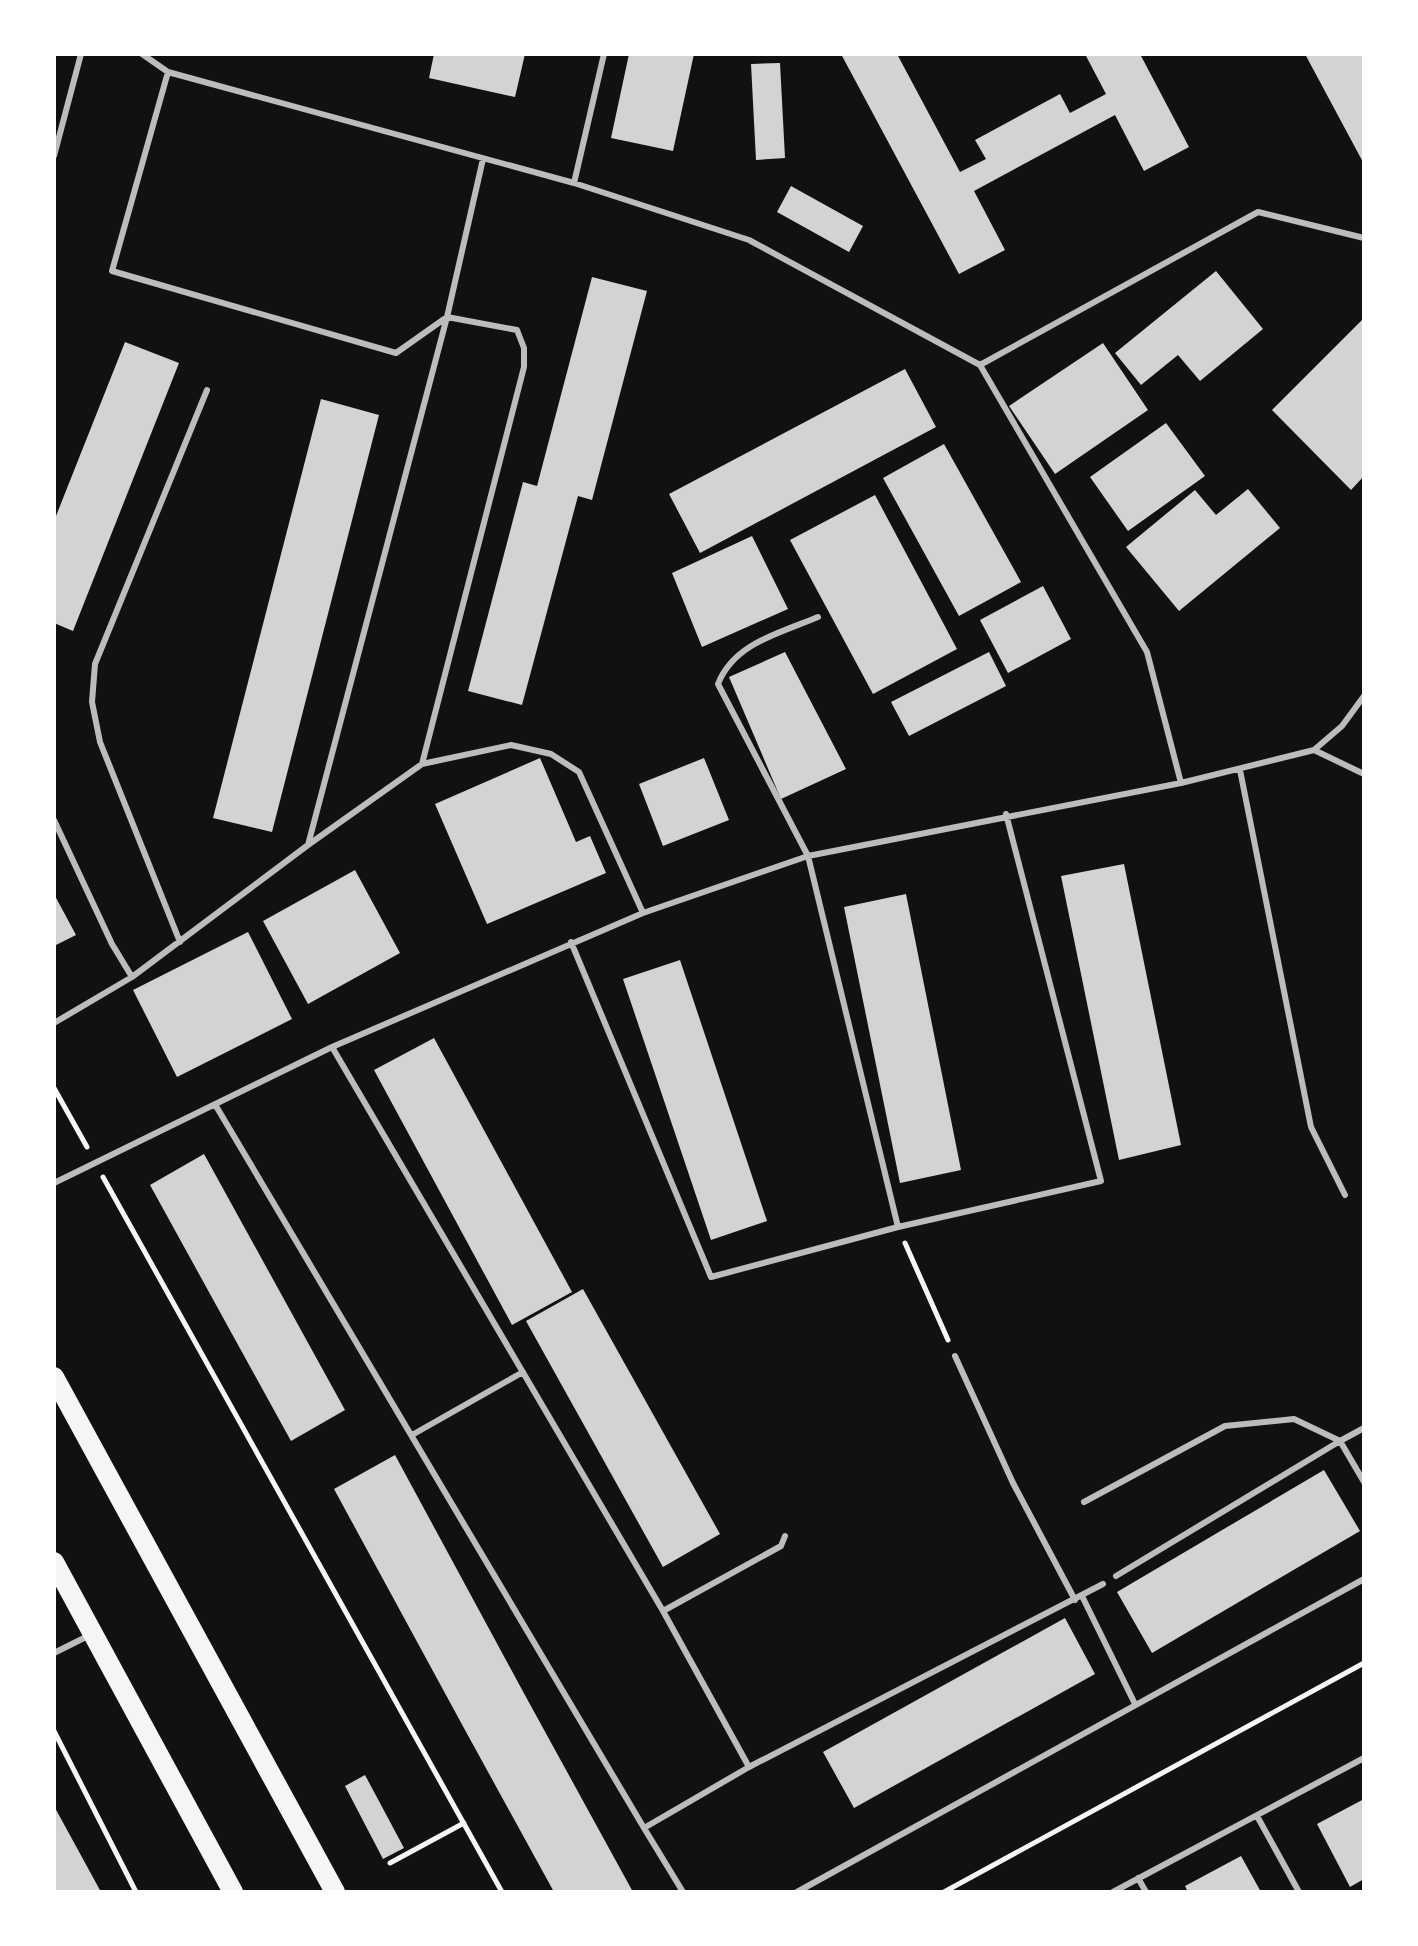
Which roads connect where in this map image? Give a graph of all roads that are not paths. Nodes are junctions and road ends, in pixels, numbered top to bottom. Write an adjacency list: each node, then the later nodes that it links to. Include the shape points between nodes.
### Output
1 (81, 54): 5 (lane)
2 (142, 54): 4 (lane)
3 (604, 54): 7 (lane)
4 (168, 72): 6 (lane); 9 (lane, via 112,271 396,353)
5 (54, 156)
6 (483, 159): 7 (lane); 9 (lane)
7 (574, 183): 10 (lane, via 749,240)
8 (1364, 238): 10 (lane, via 1258,212)
9 (447, 317): 15 (lane, via 517,330 524,367); 21 (lane)
10 (980, 365): 18 (lane, via 1147,652)
11 (207, 390): 24 (lane, via 95,664 92,702 100,742)
12 (818, 617): 22 (lane, via 748,647 724,668 718,684)
13 (1364, 696): 14 (lane, via 1342,726)
14 (1314, 750): 16 (lane); 17 (lane)
15 (422, 764): 21 (lane); 23 (lane, via 511,745 551,754 579,772)
16 (1240, 770): 18 (lane); 31 (lane, via 1311,1127)
17 (1364, 774)
18 (1181, 783): 19 (lane)
19 (1006, 814): 22 (lane); 32 (lane, via 1101,1181)
20 (54, 820): 26 (lane)
21 (308, 845): 24 (lane)
22 (808, 856): 23 (lane); 32 (lane)
23 (643, 913): 25 (lane)
24 (180, 942): 26 (lane)
25 (571, 942): 28 (lane); 32 (lane, via 711,1277)
26 (132, 977): 27 (lane)
27 (54, 1023)
28 (332, 1047): 29 (lane); 34 (lane)
29 (216, 1106): 30 (lane); 37 (lane)
30 (54, 1183)
31 (1345, 1195)
32 (898, 1227)
33 (955, 1356): 47 (lane, via 1013,1483)
34 (523, 1372): 37 (lane); 48 (lane)
35 (54, 1377): 58 (main road)
36 (1364, 1428): 38 (lane)
37 (412, 1435): 55 (lane)
38 (1340, 1441): 39 (lane); 40 (lane, via 1294,1419 1225,1426); 43 (lane)
39 (1364, 1482)
40 (1084, 1502)
41 (785, 1536): 48 (lane, via 781,1546)
42 (54, 1562): 49 (main road)
43 (1116, 1576)
44 (1364, 1579): 51 (lane)
45 (1103, 1584): 46 (lane)
46 (1082, 1596): 47 (lane); 51 (lane)
47 (1075, 1600): 53 (lane)
48 (663, 1611): 53 (lane)
49 (93, 1634): 50 (lane); 57 (main road)
50 (54, 1653)
51 (1135, 1704): 60 (lane)
52 (1364, 1758): 54 (lane)
53 (749, 1767): 55 (lane)
54 (1257, 1816): 56 (lane); 63 (lane)
55 (644, 1828): 59 (lane)
56 (1138, 1878): 61 (lane); 62 (lane)
57 (233, 1892)
58 (335, 1892)
59 (683, 1892)
60 (797, 1892)
61 (1113, 1892)
62 (1146, 1892)
63 (1299, 1892)

